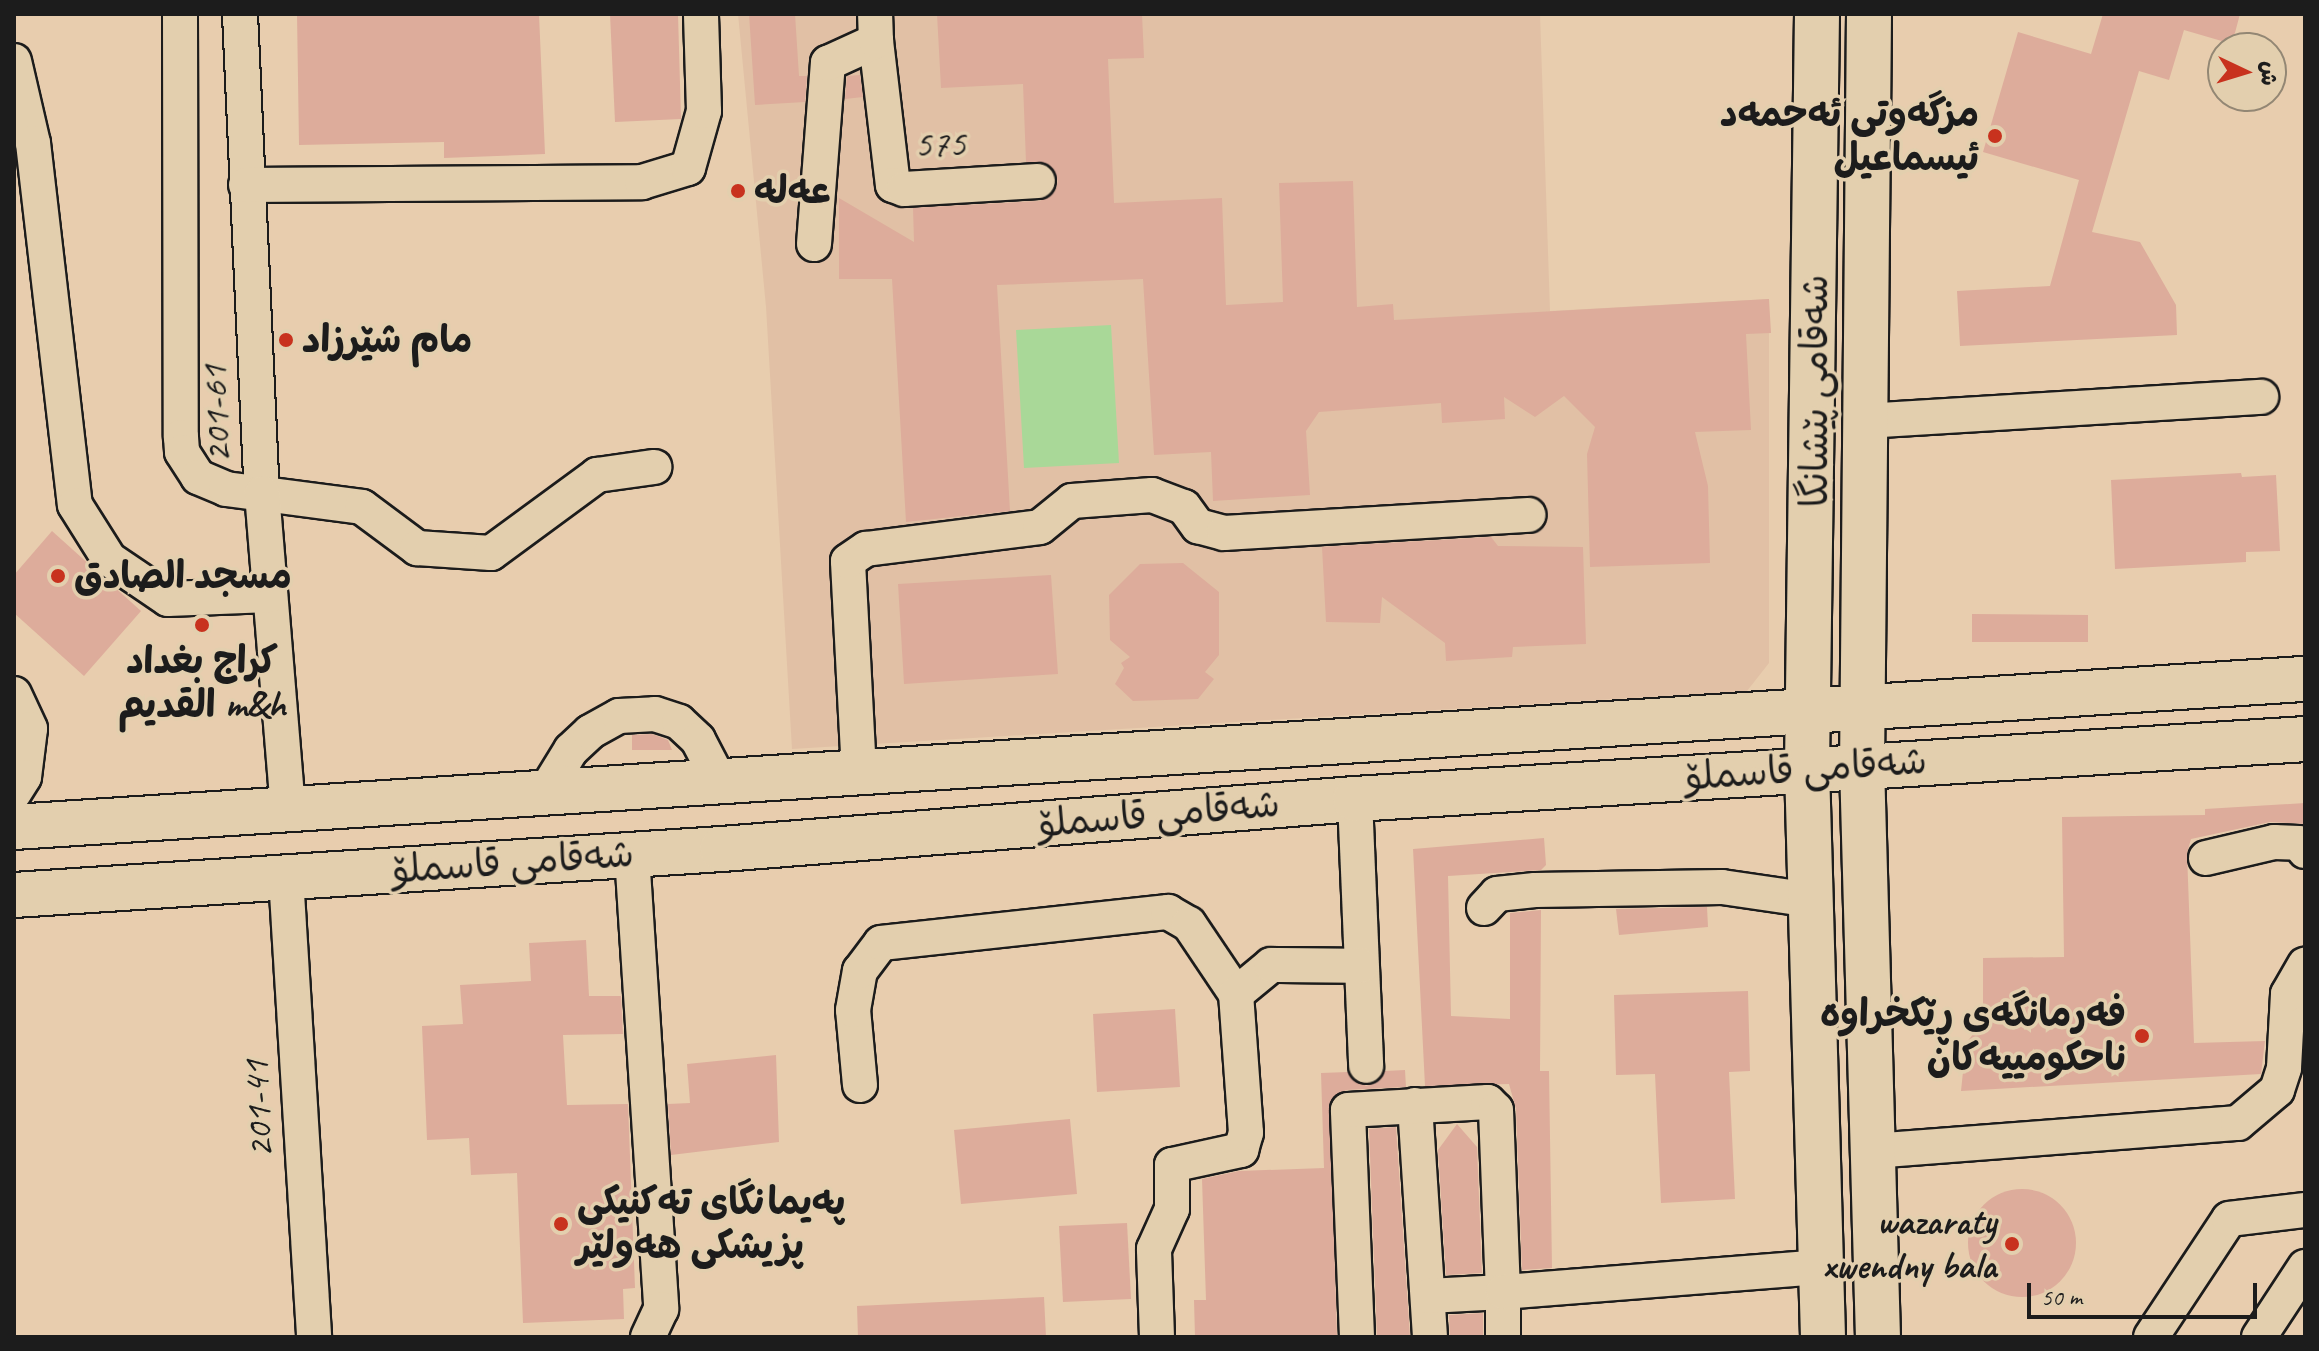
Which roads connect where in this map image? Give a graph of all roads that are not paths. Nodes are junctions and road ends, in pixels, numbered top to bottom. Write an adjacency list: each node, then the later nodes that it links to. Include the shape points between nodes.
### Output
1 (180, 14): 14 (street, via 182,452 198,477 212,485)
2 (240, 14): 9 (street, 201-61)
3 (701, 14): 9 (street, via 704,111 688,168 642,182)
4 (1817, 14): 20 (main road, شەقامی پێشانگا, via 1814,548)
5 (1869, 14): 12 (main road, شەقامی پێشانگا)
6 (876, 27): 8 (street, 575, via 893,185 904,189); 10 (street, via 828,63)
7 (14, 61): 16 (street, via 33,143 75,505 109,559 168,599)
8 (1038, 181)
9 (246, 185): 14 (street, 201-61)
10 (814, 244)
11 (2261, 397): 12 (street)
12 (1865, 421): 19 (main road, شەقامی پێشانگا)
13 (654, 467): 14 (street, via 597,475 491,553 417,548 362,507)
14 (262, 493): 16 (street, 201-61)
15 (1528, 515): 24 (street, via 1224,533 1198,526 1184,507 1152,495 1072,501 1040,527 866,549 848,561)
16 (270, 595): 29 (street, 201-61)
17 (2305, 679): 19 (main road, شەقامی قاسملۆ)
18 (14, 694): 26 (street, via 30,729 24,777)
19 (1863, 711): 20 (main road, شەقامی قاسملۆ); 22 (main road, شەقامی پێشانگا)
20 (1807, 712): 23 (main road, شەقامی پێشانگا); 24 (main road, شەقامی قاسملۆ)
21 (2305, 739): 22 (main road, شەقامی قاسملۆ)
22 (1862, 765): 23 (main road, شەقامی قاسملۆ); 45 (main road, شەقامی پێشانگا)
23 (1807, 768): 28 (main road, شەقامی قاسملۆ); 37 (main road, شەقامی پێشانگا)
24 (859, 772): 25 (main road, شەقامی قاسملۆ)
25 (720, 782): 27 (main road, شەقامی قاسملۆ); 27 (street, via 698,740 679,722 643,714 619,716 590,732 571,750); 31 (main road, via 727,815)
26 (14, 793)
27 (544, 794): 29 (main road, شەقامی قاسملۆ)
28 (1355, 799): 31 (main road, شەقامی قاسملۆ); 40 (street)
29 (288, 809): 30 (main road, شەقامی قاسملۆ)
30 (14, 827)
31 (722, 849): 33 (main road, شەقامی قاسملۆ)
32 (2305, 851): 34 (street, via 2299,843 2274,842)
33 (632, 855): 35 (main road, شەقامی قاسملۆ); 52 (street, via 661,1309)
34 (2206, 858)
35 (286, 877): 36 (main road, شەقامی قاسملۆ); 51 (street, 201-41)
36 (14, 895)
37 (1811, 900): 38 (street, via 1722,887 1535,890 1497,894); 47 (main road, شەقامی پێشانگا)
38 (1484, 908)
39 (2305, 965): 45 (street, via 2288,994 2284,1068 2277,1090 2238,1123)
40 (1361, 966): 41 (street, via 1271,965 1245,981); 42 (street)
41 (1236, 994): 43 (street, via 1189,924 1168,912 881,943 860,971 853,1010); 53 (street, via 1246,1133 1241,1150 1172,1165 1172,1209 1154,1249)
42 (1366, 1066)
43 (860, 1085)
44 (1415, 1105): 49 (street, via 1488,1102 1496,1110); 50 (street); 54 (street, via 1348,1110 1345,1116)
45 (1873, 1151): 58 (main road, شەقامی پێشانگا)
46 (2305, 1210): 59 (street, via 2229,1219)
47 (1821, 1267): 49 (street); 57 (main road, شەقامی پێشانگا)
48 (2305, 1267): 60 (street)
49 (1503, 1292): 50 (street); 56 (street)
50 (1428, 1296): 55 (street)
51 (314, 1337)
52 (648, 1337)
53 (1157, 1337)
54 (1357, 1337)
55 (1430, 1337)
56 (1503, 1337)
57 (1823, 1337)
58 (1878, 1337)
59 (2151, 1337)
60 (2259, 1337)

